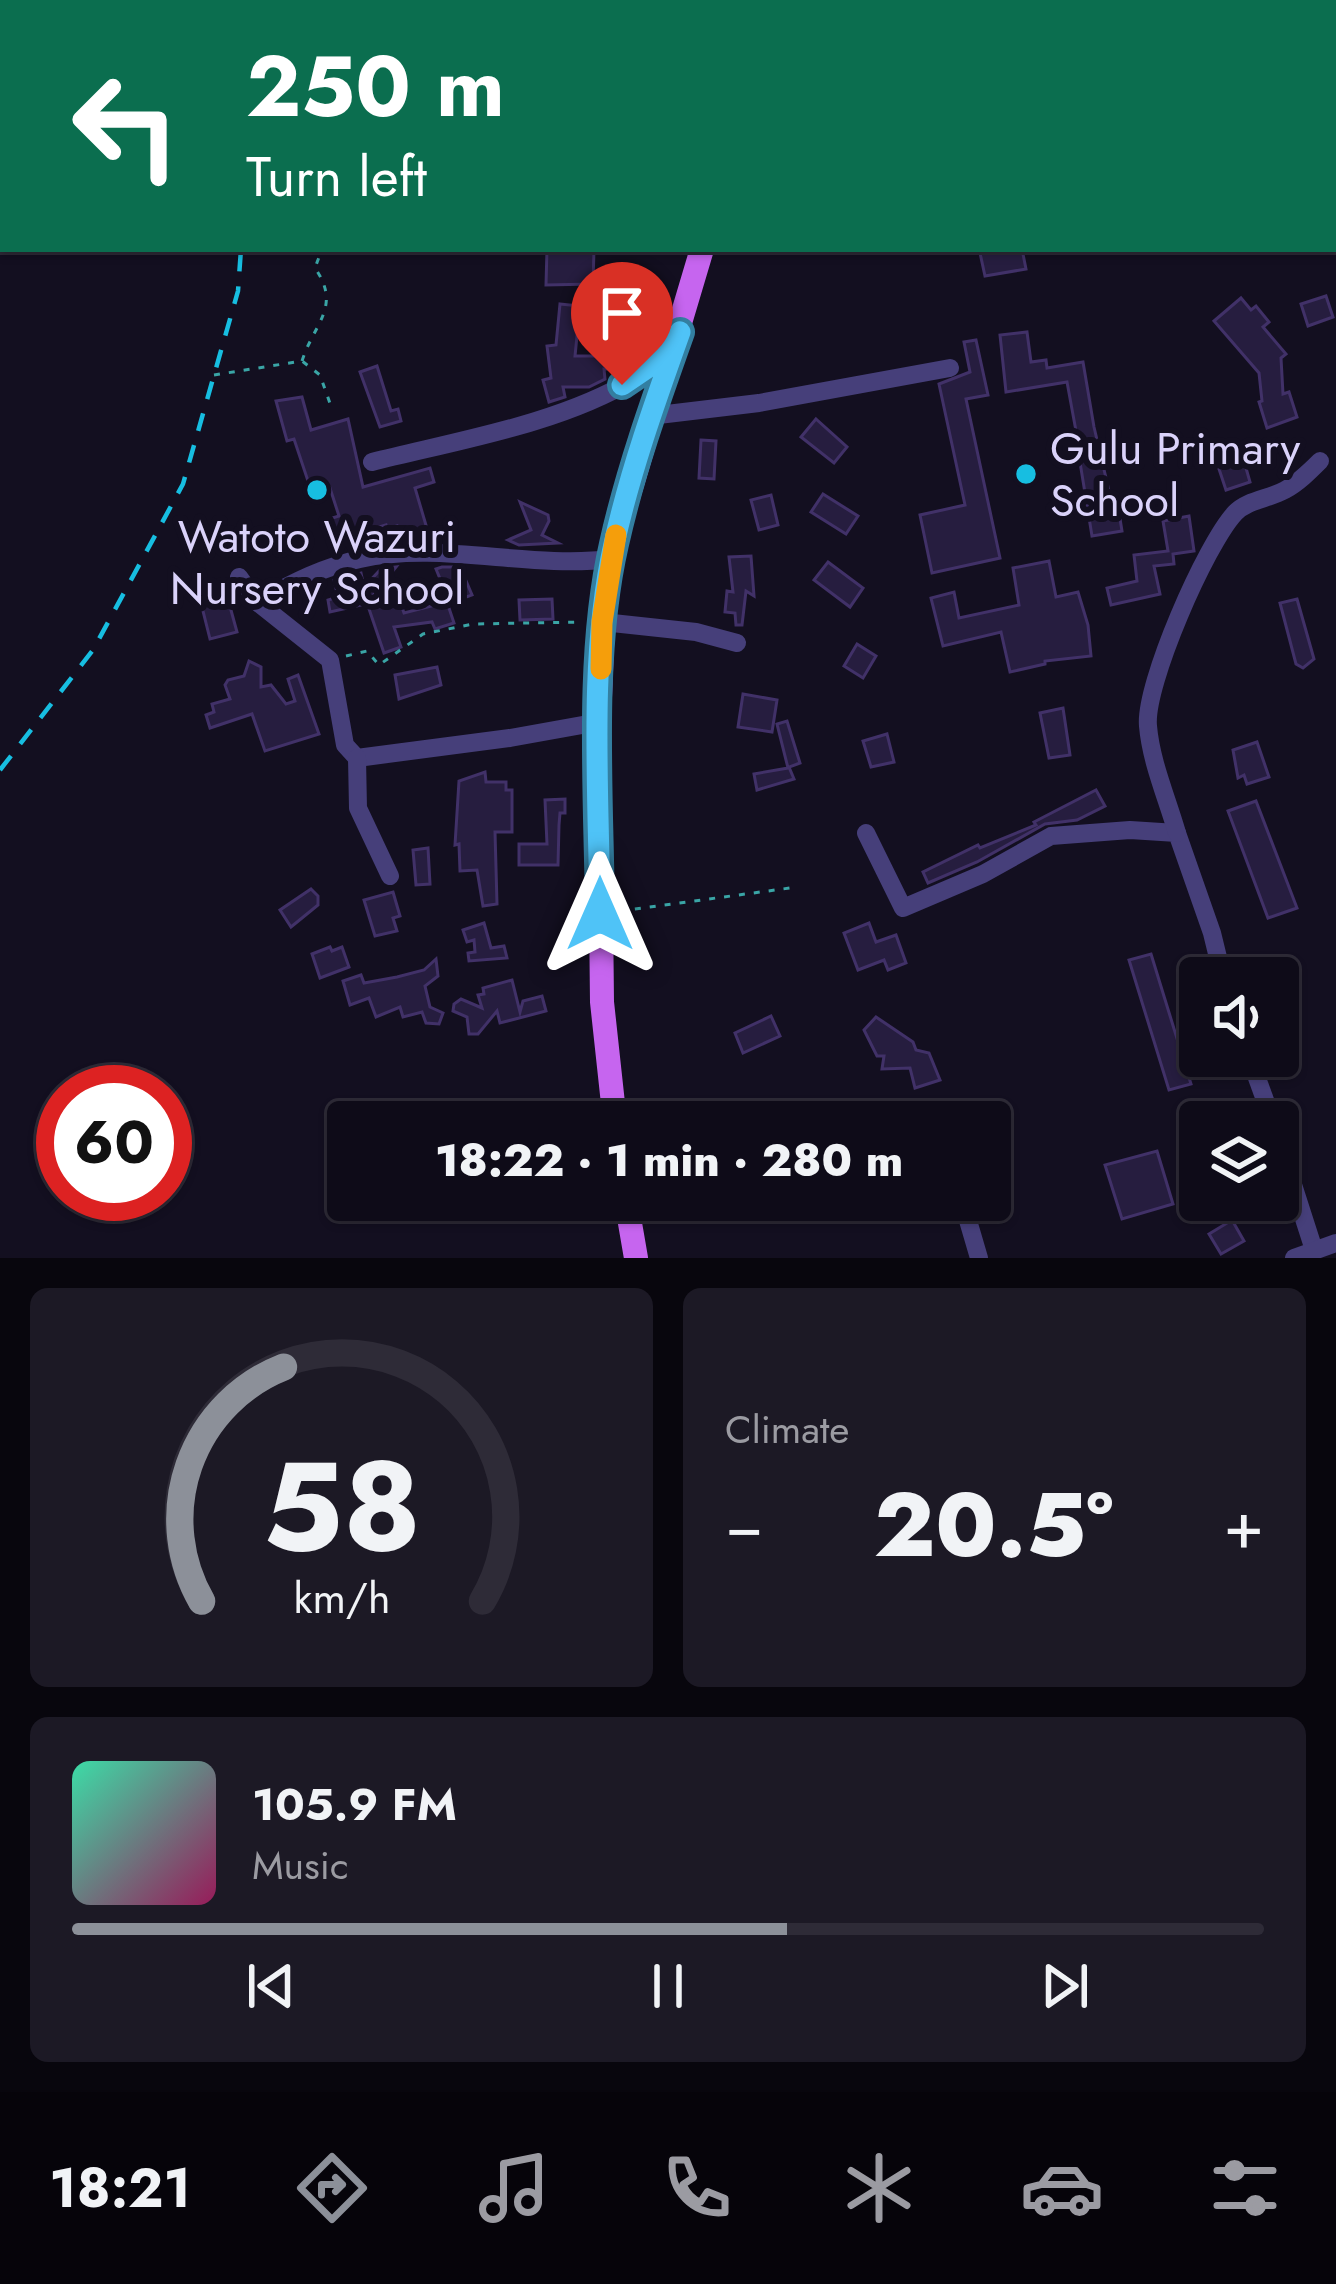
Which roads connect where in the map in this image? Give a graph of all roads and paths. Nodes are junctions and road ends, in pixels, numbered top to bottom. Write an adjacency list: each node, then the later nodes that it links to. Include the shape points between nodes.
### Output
1 (321, 252): 4 (path, via 315,269 327,285 326,307)
2 (701, 252): 3 (main road)
3 (680, 332): 8 (main road); 10 (street, via 636,378 600,394 518,425)
4 (302, 361): 6 (path); 7 (path, via 320,375)
5 (950, 368): 8 (street)
6 (214, 375)
7 (332, 409)
8 (650, 416): 11 (main road)
9 (1320, 461): 20 (street, via 1286,490 1232,515 1183,608 1148,711)
10 (372, 462)
11 (611, 559): 13 (street, via 362,558); 14 (main road)
12 (239, 577): 13 (street)
13 (257, 602): 16 (street)
14 (602, 622): 15 (street); 16 (path, via 473,624 423,634 379,665 367,651); 17 (main road)
15 (737, 643)
16 (330, 660): 18 (street, via 341,731)
17 (599, 722): 18 (street); 23 (main road)
18 (357, 758): 21 (street, via 358,808)
19 (866, 832): 20 (street, via 903,908 1051,836)
20 (1177, 833): 24 (street)
21 (390, 876)
22 (790, 888): 23 (path)
23 (600, 914): 25 (main road)
24 (1218, 957)
25 (613, 1101)
26 (1299, 1203): 30 (street)
27 (630, 1221): 31 (main road)
28 (969, 1221): 32 (street)
29 (1336, 1243): 30 (street)
30 (1314, 1250): 33 (street)
31 (636, 1258)
32 (980, 1258)
33 (1294, 1258)

